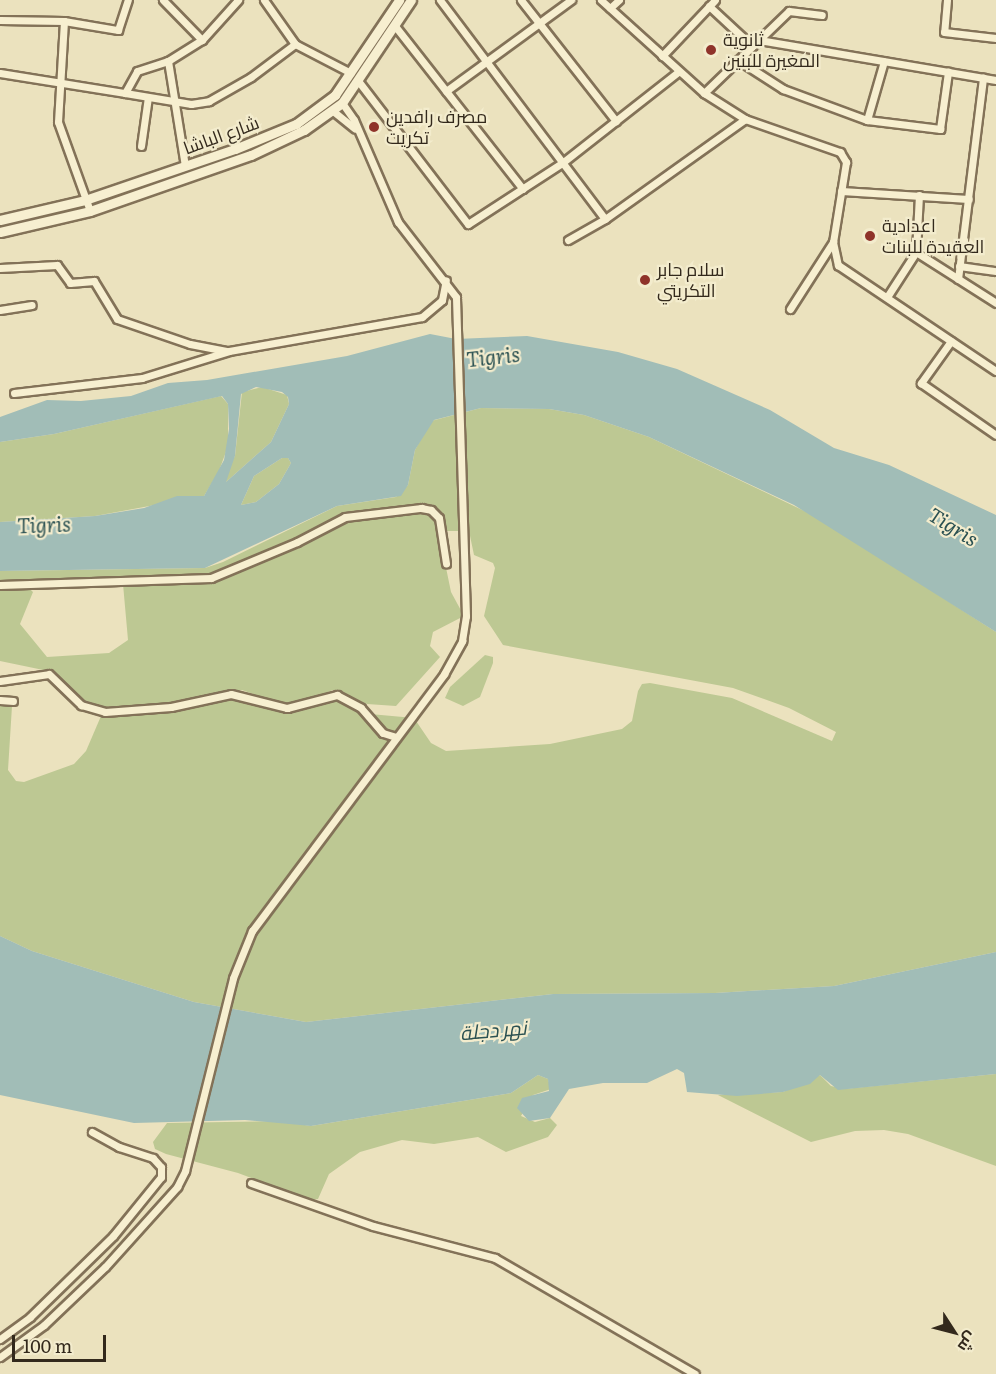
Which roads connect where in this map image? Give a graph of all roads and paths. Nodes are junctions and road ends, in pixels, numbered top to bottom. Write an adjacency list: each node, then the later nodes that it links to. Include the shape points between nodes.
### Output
1 (128, 0): 18 (street, via 118,30)
2 (163, 0): 22 (street)
3 (238, 0): 22 (street)
4 (264, 0): 24 (street)
5 (399, 0): 34 (main road, شارع الباشا)
6 (411, 0): 20 (main road)
7 (440, 0): 30 (street)
8 (521, 0): 19 (street)
9 (571, 0): 19 (street)
10 (602, 0): 15 (street)
11 (619, 0): 15 (street)
12 (715, 0): 14 (street)
13 (947, 0): 21 (street, via 944,32)
14 (709, 6): 25 (street); 26 (street)
15 (610, 8): 26 (street)
16 (822, 15): 23 (street, via 789,11)
17 (0, 20): 18 (street)
18 (64, 21): 38 (street)
19 (541, 24): 30 (street); 48 (street)
20 (394, 26): 37 (main road); 39 (street)
21 (996, 38)
22 (202, 40): 28 (street)
23 (759, 40): 25 (street); 29 (street)
24 (295, 44): 34 (street); 43 (street, via 251,77 209,101)
25 (752, 46): 27 (street)
26 (662, 56): 31 (street)
27 (738, 60): 41 (street); 47 (street, via 783,89)
28 (168, 61): 40 (street, via 137,71); 43 (street)
29 (884, 61): 32 (street); 47 (street)
30 (486, 62): 39 (street); 51 (street)
31 (678, 72): 41 (street); 48 (street)
32 (948, 72): 35 (street); 47 (street, via 940,129)
33 (0, 73): 38 (street, via 41,77)
34 (351, 73): 52 (main road, شارع الباشا, via 327,102 296,124)
35 (983, 78): 36 (street); 56 (street)
36 (996, 80)
37 (359, 82): 44 (main road); 53 (street, via 468,224)
38 (58, 85): 40 (street); 57 (street, via 58,122)
39 (446, 91): 53 (street)
40 (125, 93): 42 (street)
41 (704, 93): 46 (street)
42 (147, 97): 43 (street); 50 (street)
43 (174, 102): 52 (street)
44 (342, 103): 45 (main road); 49 (street, via 354,120)
45 (333, 111): 49 (street); 58 (main road, via 270,147)
46 (745, 119): 54 (street, via 840,152 846,162); 59 (street)
47 (867, 120)
48 (616, 122): 51 (street)
49 (355, 129): 69 (street, via 398,222)
50 (141, 146)
51 (562, 163): 53 (street); 59 (street)
52 (185, 166): 57 (main road, شارع الباشا)
53 (523, 189)
54 (842, 191): 55 (street); 63 (street)
55 (919, 195): 56 (street); 64 (street)
56 (969, 199): 65 (street)
57 (85, 200): 58 (street); 60 (main road, شارع الباشا)
58 (90, 211): 61 (main road)
59 (605, 219): 62 (street)
60 (0, 220)
61 (0, 232)
62 (568, 240)
63 (833, 243): 70 (street, via 838,265); 73 (street)
64 (916, 252): 68 (street); 70 (street)
65 (959, 266): 67 (street); 68 (street)
66 (0, 268): 76 (street, via 57,265 70,283 94,281 117,319 190,344)
67 (996, 270)
68 (958, 279): 71 (street)
69 (446, 280): 76 (street, via 439,305 422,317); 85 (street, via 457,304 466,616 462,640 452,663)
70 (887, 297): 75 (street)
71 (996, 303)
72 (32, 305): 74 (street)
73 (790, 309)
74 (0, 310)
75 (951, 341): 77 (street); 79 (street, via 921,383)
76 (229, 351): 78 (street, via 142,378)
77 (996, 371)
78 (14, 393)
79 (996, 435)
80 (446, 563): 81 (street, via 439,518 431,510 421,508 345,517 211,578)
81 (0, 585)
82 (0, 681): 85 (street, via 49,674 81,705 105,712 171,707 231,694 287,708 337,695 361,708 383,733)
83 (0, 700): 84 (street)
84 (13, 701)
85 (396, 737): 89 (street, via 261,917 242,954 228,994 188,1162 172,1195 44,1325)
86 (92, 1132): 88 (street, via 157,1161 162,1170 160,1181 113,1236 30,1317)
87 (251, 1183): 90 (street, via 373,1227 495,1258)
88 (0, 1339)
89 (0, 1358)
90 (695, 1374)

